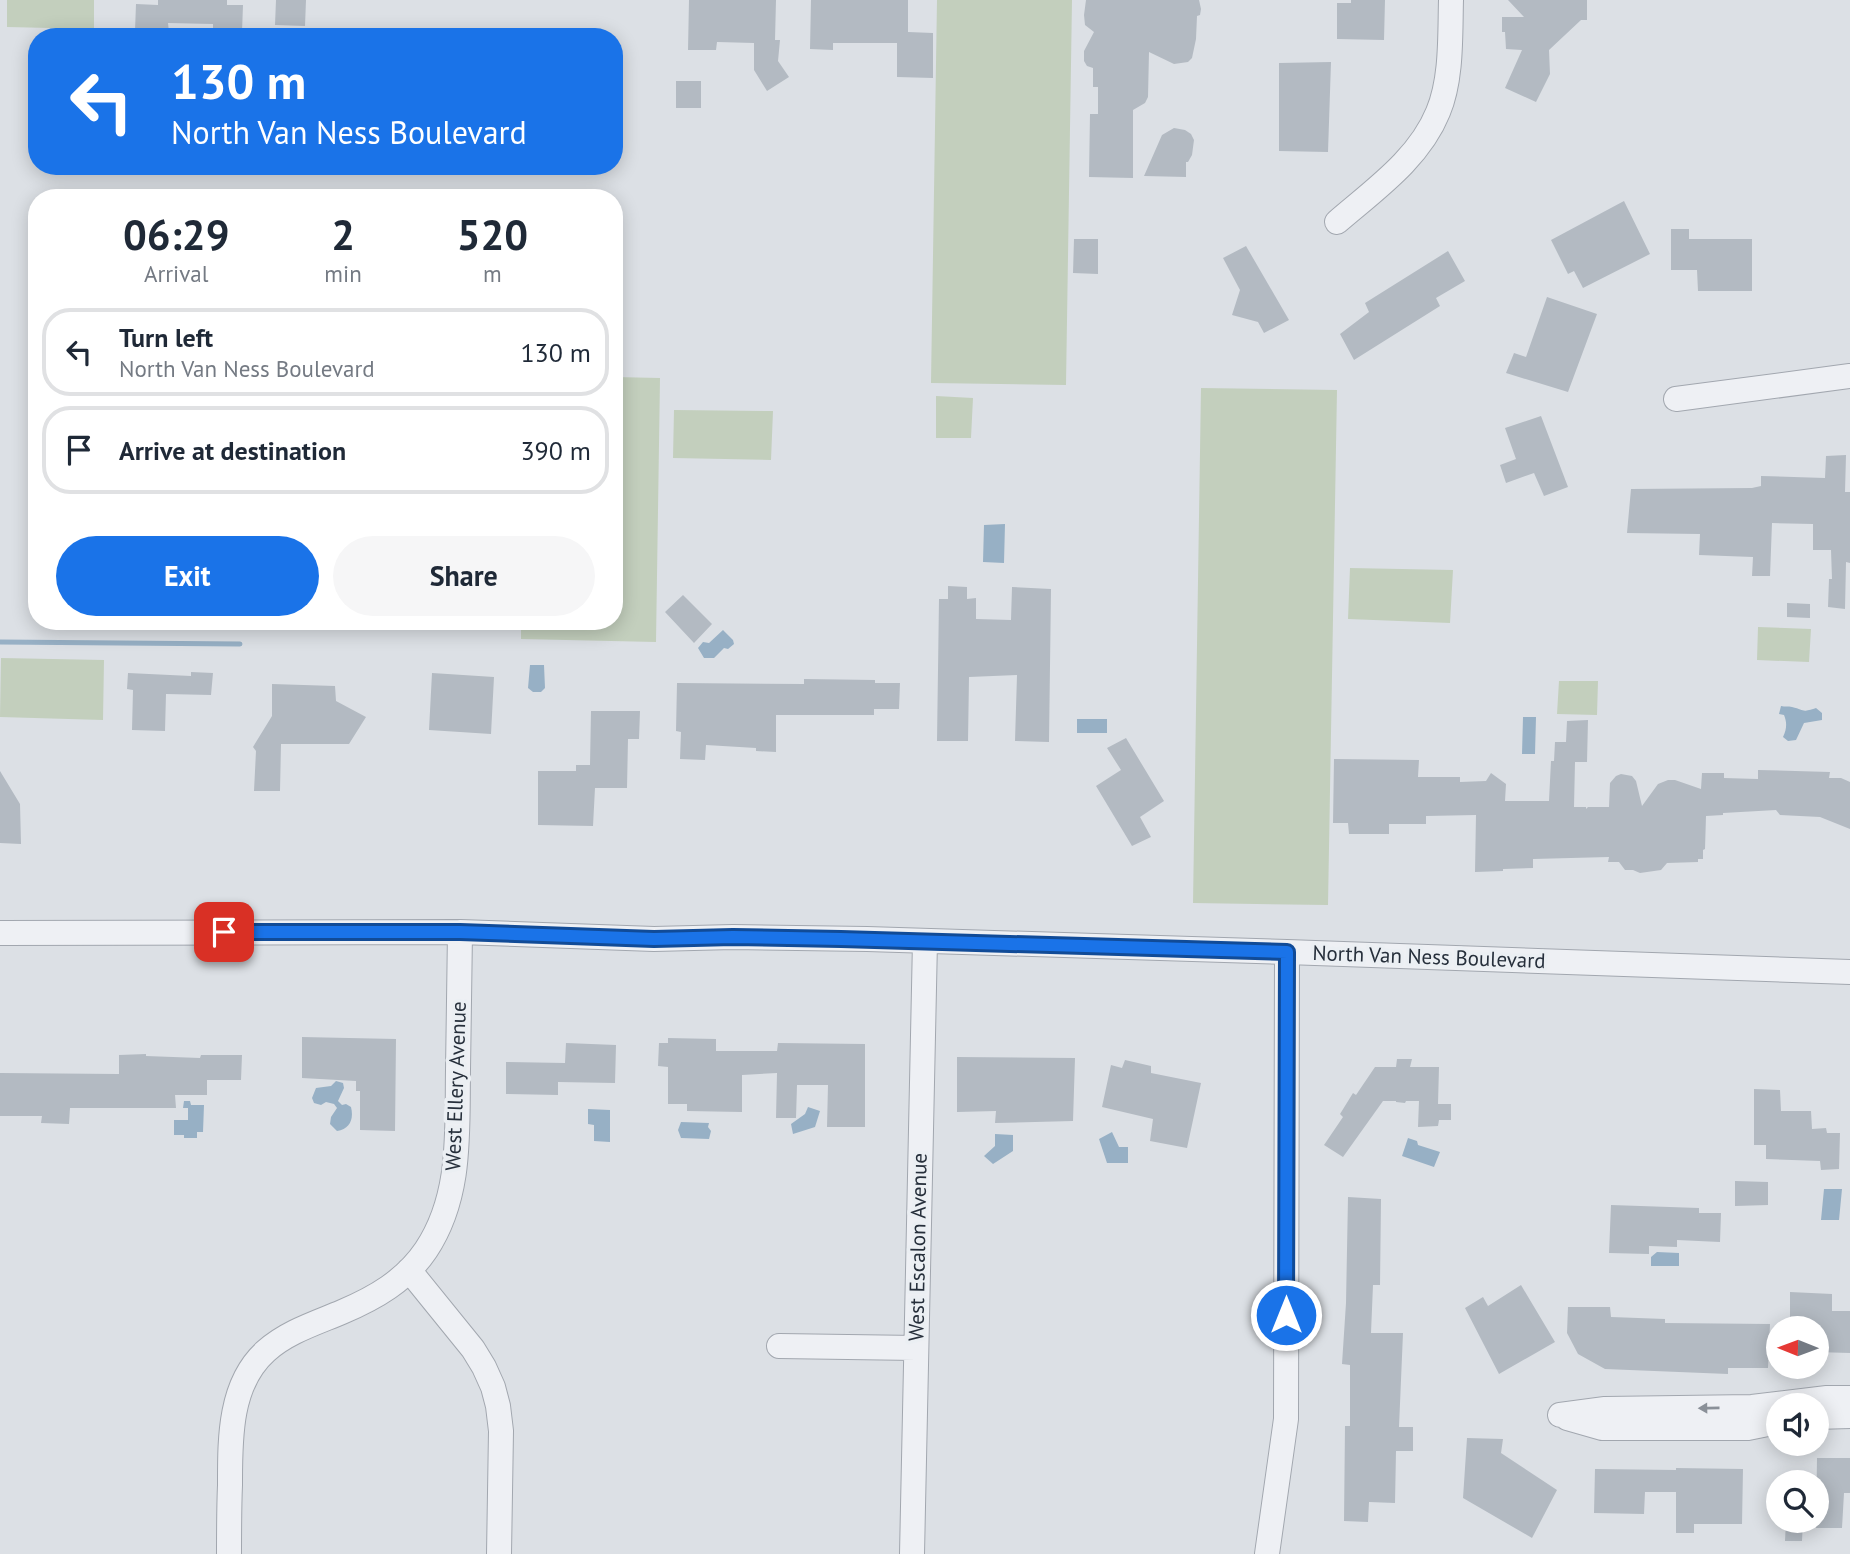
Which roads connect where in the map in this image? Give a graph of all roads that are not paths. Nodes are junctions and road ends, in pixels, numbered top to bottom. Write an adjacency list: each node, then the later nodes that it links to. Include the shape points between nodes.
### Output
1 (1451, 0): 2 (street, via 1448,76 1439,112 1417,149)
2 (1337, 222)
3 (1850, 376): 4 (street)
4 (1676, 399)
5 (460, 932): 6 (street, North Van Ness Boulevard); 7 (street, North Van Ness Boulevard); 10 (street, West Ellery Avenue, via 454,1180 439,1225)
6 (0, 933)
7 (925, 941): 8 (street, North Van Ness Boulevard); 12 (street, West Escalon Avenue)
8 (1287, 952): 9 (street, North Van Ness Boulevard); 22 (street, via 1286,1419)
9 (1850, 972)
10 (409, 1270): 19 (street, West Ellery Avenue, via 366,1302 281,1340 252,1368 230,1434); 20 (street, via 473,1349 493,1387 501,1431)
11 (779, 1346): 12 (street)
12 (916, 1348): 21 (street, West Escalon Avenue)
13 (1850, 1398): 15 (street, via 1827,1398)
14 (1850, 1416): 16 (street)
15 (1753, 1417): 17 (street); 18 (street)
16 (1829, 1417)
17 (1652, 1418)
18 (1766, 1420)
19 (229, 1554)
20 (499, 1554)
21 (912, 1554)
22 (1267, 1554)

